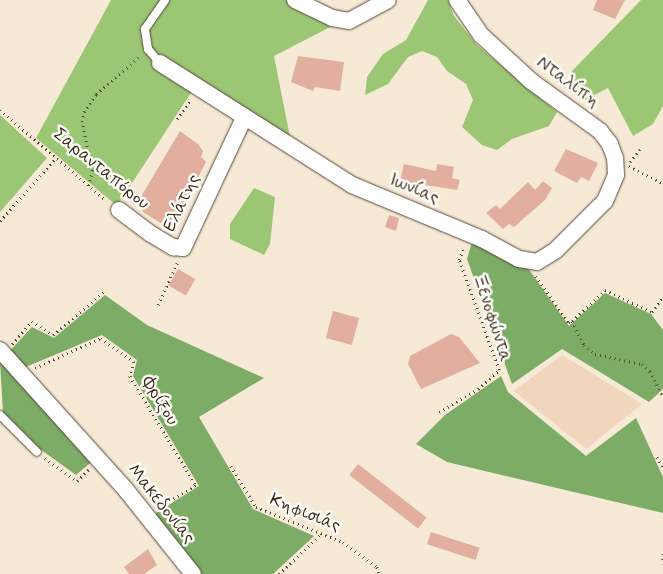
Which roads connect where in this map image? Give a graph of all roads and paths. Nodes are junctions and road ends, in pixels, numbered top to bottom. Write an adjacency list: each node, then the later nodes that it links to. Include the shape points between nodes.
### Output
1 (165, 0): 5 (lane, via 147,22 145,37)
2 (295, 0): 3 (street, via 332,18 348,21)
3 (388, 0)
4 (457, 0): 13 (street, Νταλίπη, via 481,35 531,81 600,131)
5 (148, 49): 6 (lane); 15 (path, via 96,94 84,112 82,122 92,171)
6 (160, 63): 7 (street, Ιωνίας)
7 (198, 87): 9 (street, Ιωνίας); 10 (path)
8 (0, 110): 12 (path, Σαρανταπόρου)
9 (244, 118): 18 (street, Ιωνίας, via 352,185); 19 (street, Ελάτης)
10 (177, 119)
11 (640, 149): 13 (path)
12 (56, 158): 15 (path, Σαρανταπόρου); 17 (path)
13 (621, 162): 14 (path); 20 (street, via 604,201 550,255 537,262)
14 (663, 183)
15 (89, 186): 16 (path, Σαρανταπόρου)
16 (119, 210): 19 (street, Σαρανταπόρου, via 150,234)
17 (0, 222)
18 (469, 234): 20 (street, Ιωνίας); 28 (path, Ξενοφώντα, via 459,260 500,370 478,389)
19 (183, 248): 23 (path, Ελάτης)
20 (526, 261): 24 (path, via 569,323)
21 (106, 290): 25 (path, via 53,335 32,321)
22 (663, 296): 24 (path, via 652,312 605,290)
23 (158, 305)
24 (572, 321): 27 (path, via 584,345 595,354 642,364 650,371)
25 (1, 354): 26 (street, Μακεδονίας)
26 (23, 374): 32 (street, Μακεδονίας); 35 (path, Φρίξου, via 101,338 134,362 130,376 196,486)
27 (663, 396)
28 (439, 412)
29 (0, 415): 30 (lane)
30 (37, 452): 32 (path, via 77,481)
31 (657, 457): 34 (path)
32 (98, 459): 35 (street, Μακεδονίας)
33 (231, 466): 36 (path, Κηφισιάς, via 256,507)
34 (663, 468)
35 (146, 515): 39 (street, Μακεδονίας)
36 (320, 535): 40 (path); 41 (path, Κηφισιάς, via 343,542 377,567)
37 (663, 554): 38 (path)
38 (662, 564)
39 (193, 574)
40 (279, 574)
41 (380, 574)

